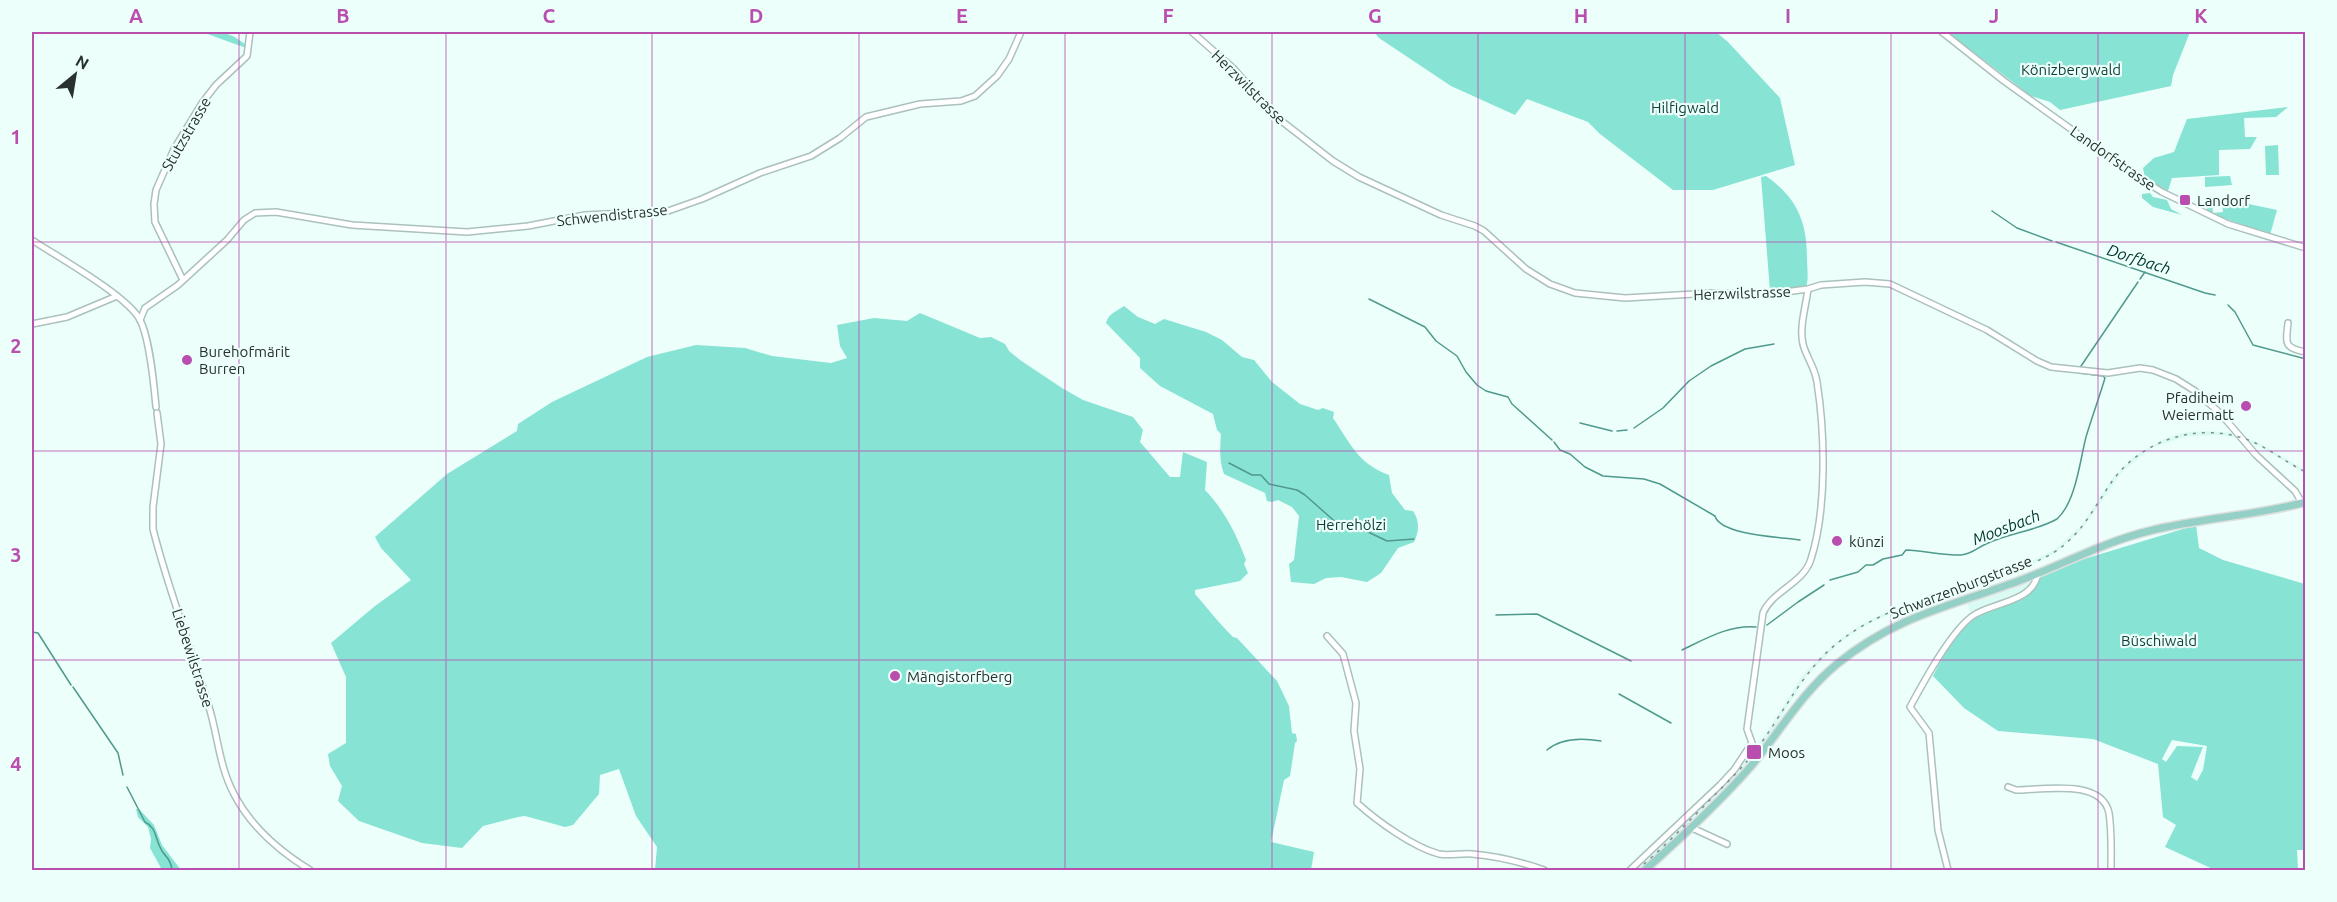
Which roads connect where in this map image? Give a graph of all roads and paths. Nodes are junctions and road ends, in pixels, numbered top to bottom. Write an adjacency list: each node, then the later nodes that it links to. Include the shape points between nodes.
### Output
1 (250, 32): 7 (street, Stutzstrasse, via 247,56 216,85 198,110 170,157 154,197 155,222)
2 (1021, 32): 7 (street, Schwendistrasse, via 997,76 975,96 866,117 811,156 686,205 658,212 585,215 467,232 352,225 260,212 247,218)
3 (1192, 32): 8 (street, Herzwilstrasse, via 1233,68 1275,116 1333,161 1359,177 1484,231 1526,269 1557,287 1575,293 1625,298)
4 (1942, 32): 6 (street, Landorfstrasse, via 2004,81 2162,192 2228,224)
5 (32, 240): 9 (street, Liebewilstrasse)
6 (2306, 248)
7 (183, 280): 11 (street, Schwendistrasse)
8 (1808, 289): 16 (street, Herzwilstrasse, via 1882,282 1987,330 2051,367 2108,373 2140,368 2168,375 2207,400); 24 (street, via 1802,335 1815,371 1819,397 1822,476 1818,527 1810,561 1764,613 1747,729 1752,743 1720,785)
9 (117, 296): 10 (street, Liebewilstrasse); 14 (street, via 67,317)
10 (131, 309): 11 (street); 12 (street, Liebewilstrasse)
11 (144, 309): 12 (street)
12 (140, 320): 22 (street, Liebewilstrasse, via 152,368 161,444 153,529 210,709 223,767 254,824 277,847)
13 (2288, 322): 15 (street, via 2288,346)
14 (32, 324)
15 (2306, 351)
16 (2304, 503): 17 (main road, Schwarzenburgstrasse, via 2148,531)
17 (2038, 573): 20 (main road, Schwarzenburgstrasse, via 1917,615 1882,632 1847,656 1805,694 1751,766); 26 (street, via 2032,588 1969,618 1910,707 1929,733 1938,830)
18 (1327, 636): 23 (street, via 1343,654 1356,703 1354,731 1360,769 1357,803 1433,852 1475,854)
19 (2008, 787): 27 (street, via 2079,789 2100,797 2109,814)
20 (1690, 827): 21 (street); 25 (main road, Schwarzenburgstrasse)
21 (1727, 844)
22 (310, 870)
23 (1544, 870)
24 (1630, 870)
25 (1645, 870)
26 (1948, 870)
27 (2112, 870)

